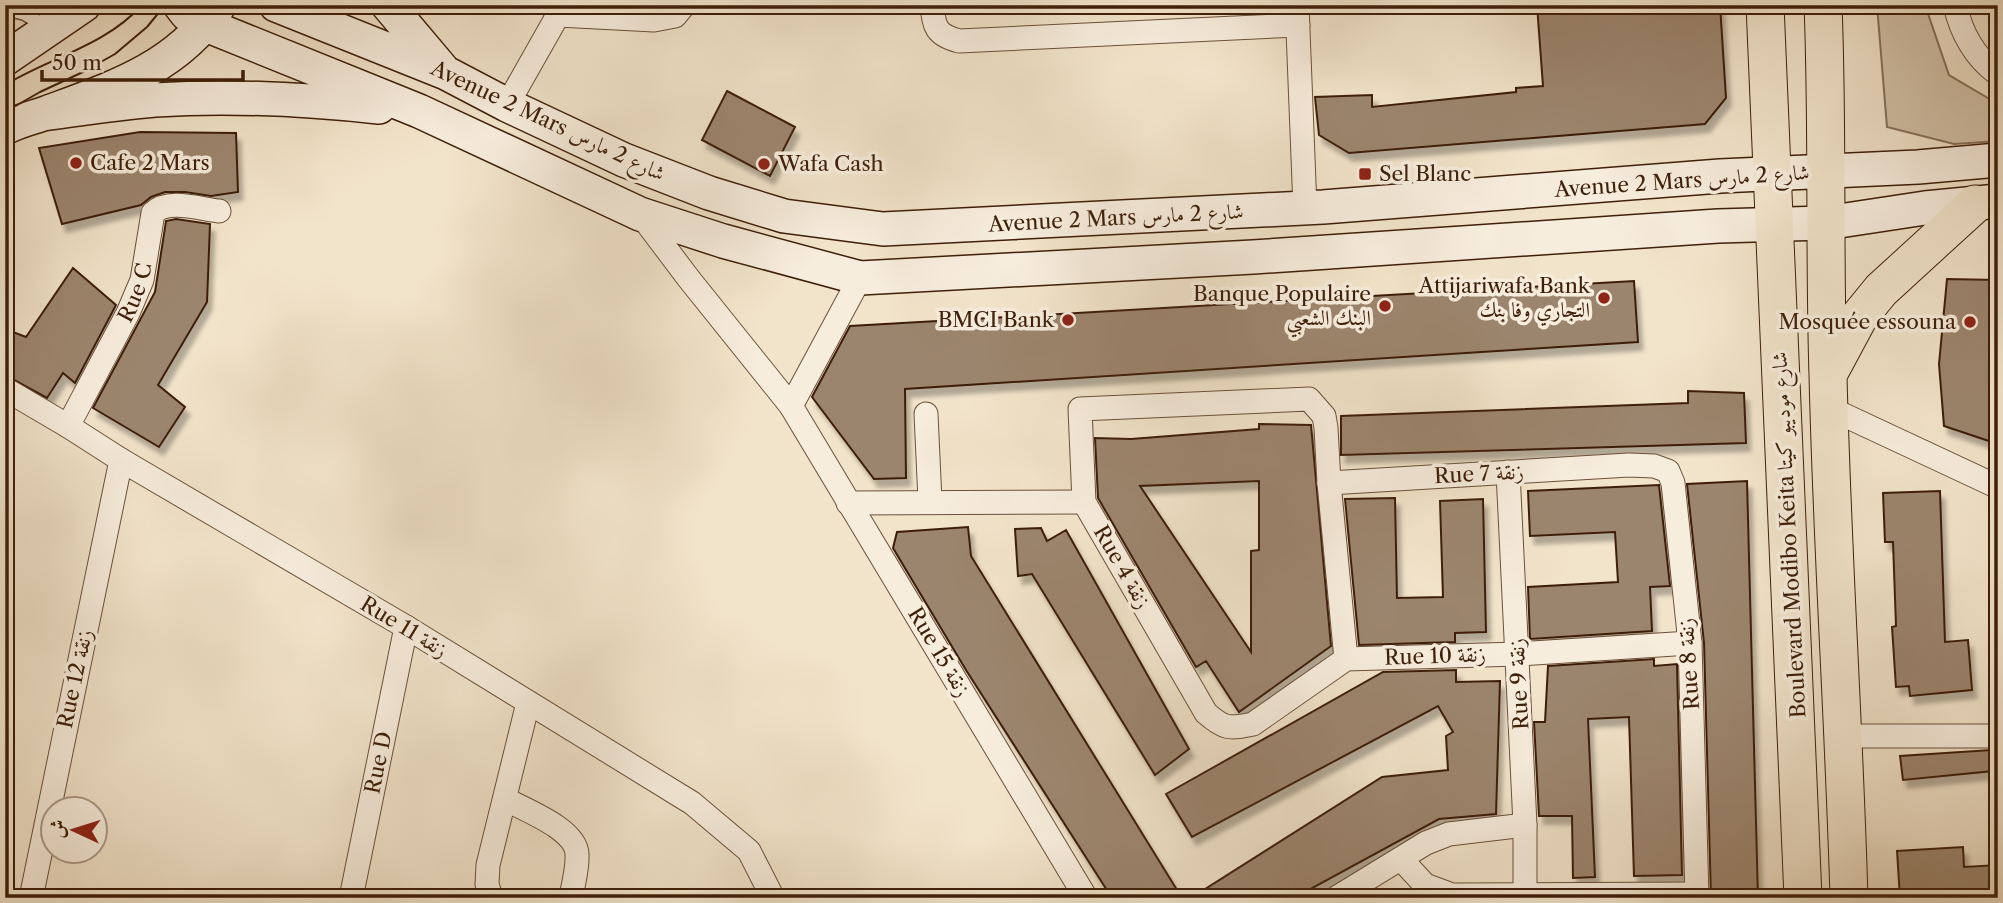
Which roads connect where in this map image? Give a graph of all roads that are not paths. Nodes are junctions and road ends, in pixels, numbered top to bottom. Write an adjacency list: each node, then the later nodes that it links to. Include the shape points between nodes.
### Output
1 (84, 5): 13 (main road)
2 (276, 5): 16 (main road, Avenue 2 Mars شارع 2 مارس)
3 (388, 5): 16 (main road)
4 (684, 5): 10 (street, via 675,16 654,20)
5 (932, 5): 12 (street, via 939,33 958,41)
6 (1765, 5): 23 (main road, Boulevard Modibo Keita شارع موديبو كيتا)
7 (1823, 5): 22 (main road)
8 (1955, 5): 15 (street, via 1958,21)
9 (5, 9): 13 (lane, via 25,14)
10 (556, 9): 17 (street)
11 (202, 12): 18 (main road); 19 (main road, via 173,55 139,77)
12 (1298, 15): 26 (street)
13 (51, 30): 14 (main road)
14 (5, 59)
15 (1989, 68)
16 (446, 73): 17 (main road, Avenue 2 Mars شارع 2 مارس)
17 (507, 106): 26 (main road, Avenue 2 Mars شارع 2 مارس, via 709,193 784,216 828,223 883,229)
18 (419, 111): 19 (main road, via 302,99 220,99 153,100); 29 (main road)
19 (43, 114): 20 (main road)
20 (7, 130)
21 (1998, 160): 22 (main road, Avenue 2 Mars شارع 2 مارس)
22 (1827, 171): 23 (main road, Avenue 2 Mars شارع 2 مارس); 30 (main road)
23 (1774, 173): 27 (main road, Avenue 2 Mars شارع 2 مارس); 31 (main road, Boulevard Modibo Keita شارع موديبو كيتا)
24 (1358, 191): 27 (lane)
25 (1987, 202): 30 (main road); 34 (main road, via 1881,290 1859,317)
26 (1323, 203): 27 (main road, Avenue 2 Mars شارع 2 مارس)
27 (1389, 203)
28 (219, 211): 37 (street, Rue C, via 173,206 153,213 142,280)
29 (640, 214): 32 (main road); 35 (street, Rue 15 زنقة)
30 (1826, 223): 31 (main road); 34 (main road)
31 (1775, 224): 32 (main road); 65 (main road, Boulevard Modibo Keita شارع موديبو كيتا)
32 (860, 278): 35 (street)
33 (5, 389): 37 (street, Rue 11 زنقة)
34 (1828, 392): 42 (street); 51 (main road)
35 (791, 406): 45 (street, Rue 15 زنقة)
36 (926, 414): 43 (street)
37 (68, 426): 38 (street, Rue 11 زنقة)
38 (121, 460): 46 (street, Rue 11 زنقة); 58 (street, Rue 12 زنقة)
39 (1629, 465): 40 (street, Rue 7 زنقة); 47 (street, Rue 8 زنقة, via 1668,471 1673,483)
40 (1508, 472): 41 (street, Rue 7 زنقة); 48 (street, Rue 9 زنقة)
41 (1329, 483): 44 (street, Rue 4 زنقة, via 1324,416 1309,399 1080,409); 49 (street)
42 (1998, 487)
43 (930, 501): 44 (street); 45 (street)
44 (1084, 502): 49 (street, Rue 4 زنقة, via 1206,713 1220,726 1253,724)
45 (848, 503): 63 (street, Rue 15 زنقة)
46 (406, 627): 50 (street, Rue 11 زنقة); 59 (street, Rue D)
47 (1690, 643): 48 (street, Rue 10 زنقة); 57 (street, Rue 8 زنقة)
48 (1518, 654): 49 (street, Rue 10 زنقة); 54 (street, Rue 9 زنقة)
49 (1346, 659)
50 (528, 703): 53 (street); 62 (street, Rue 11 زنقة, via 692,803 749,851)
51 (1844, 736): 52 (street); 66 (main road)
52 (1998, 736)
53 (505, 799): 60 (street, via 488,865); 61 (street, via 574,842 577,853)
54 (1525, 825): 55 (street, via 1449,834); 56 (street, Rue 9 زنقة)
55 (1401, 859): 56 (street, via 1425,885 1452,895); 64 (street)
56 (1525, 896): 57 (street)
57 (1697, 896)
58 (31, 898)
59 (351, 898)
60 (491, 898)
61 (571, 898)
62 (773, 898)
63 (1086, 898)
64 (1336, 898)
65 (1803, 898)
66 (1849, 898)

